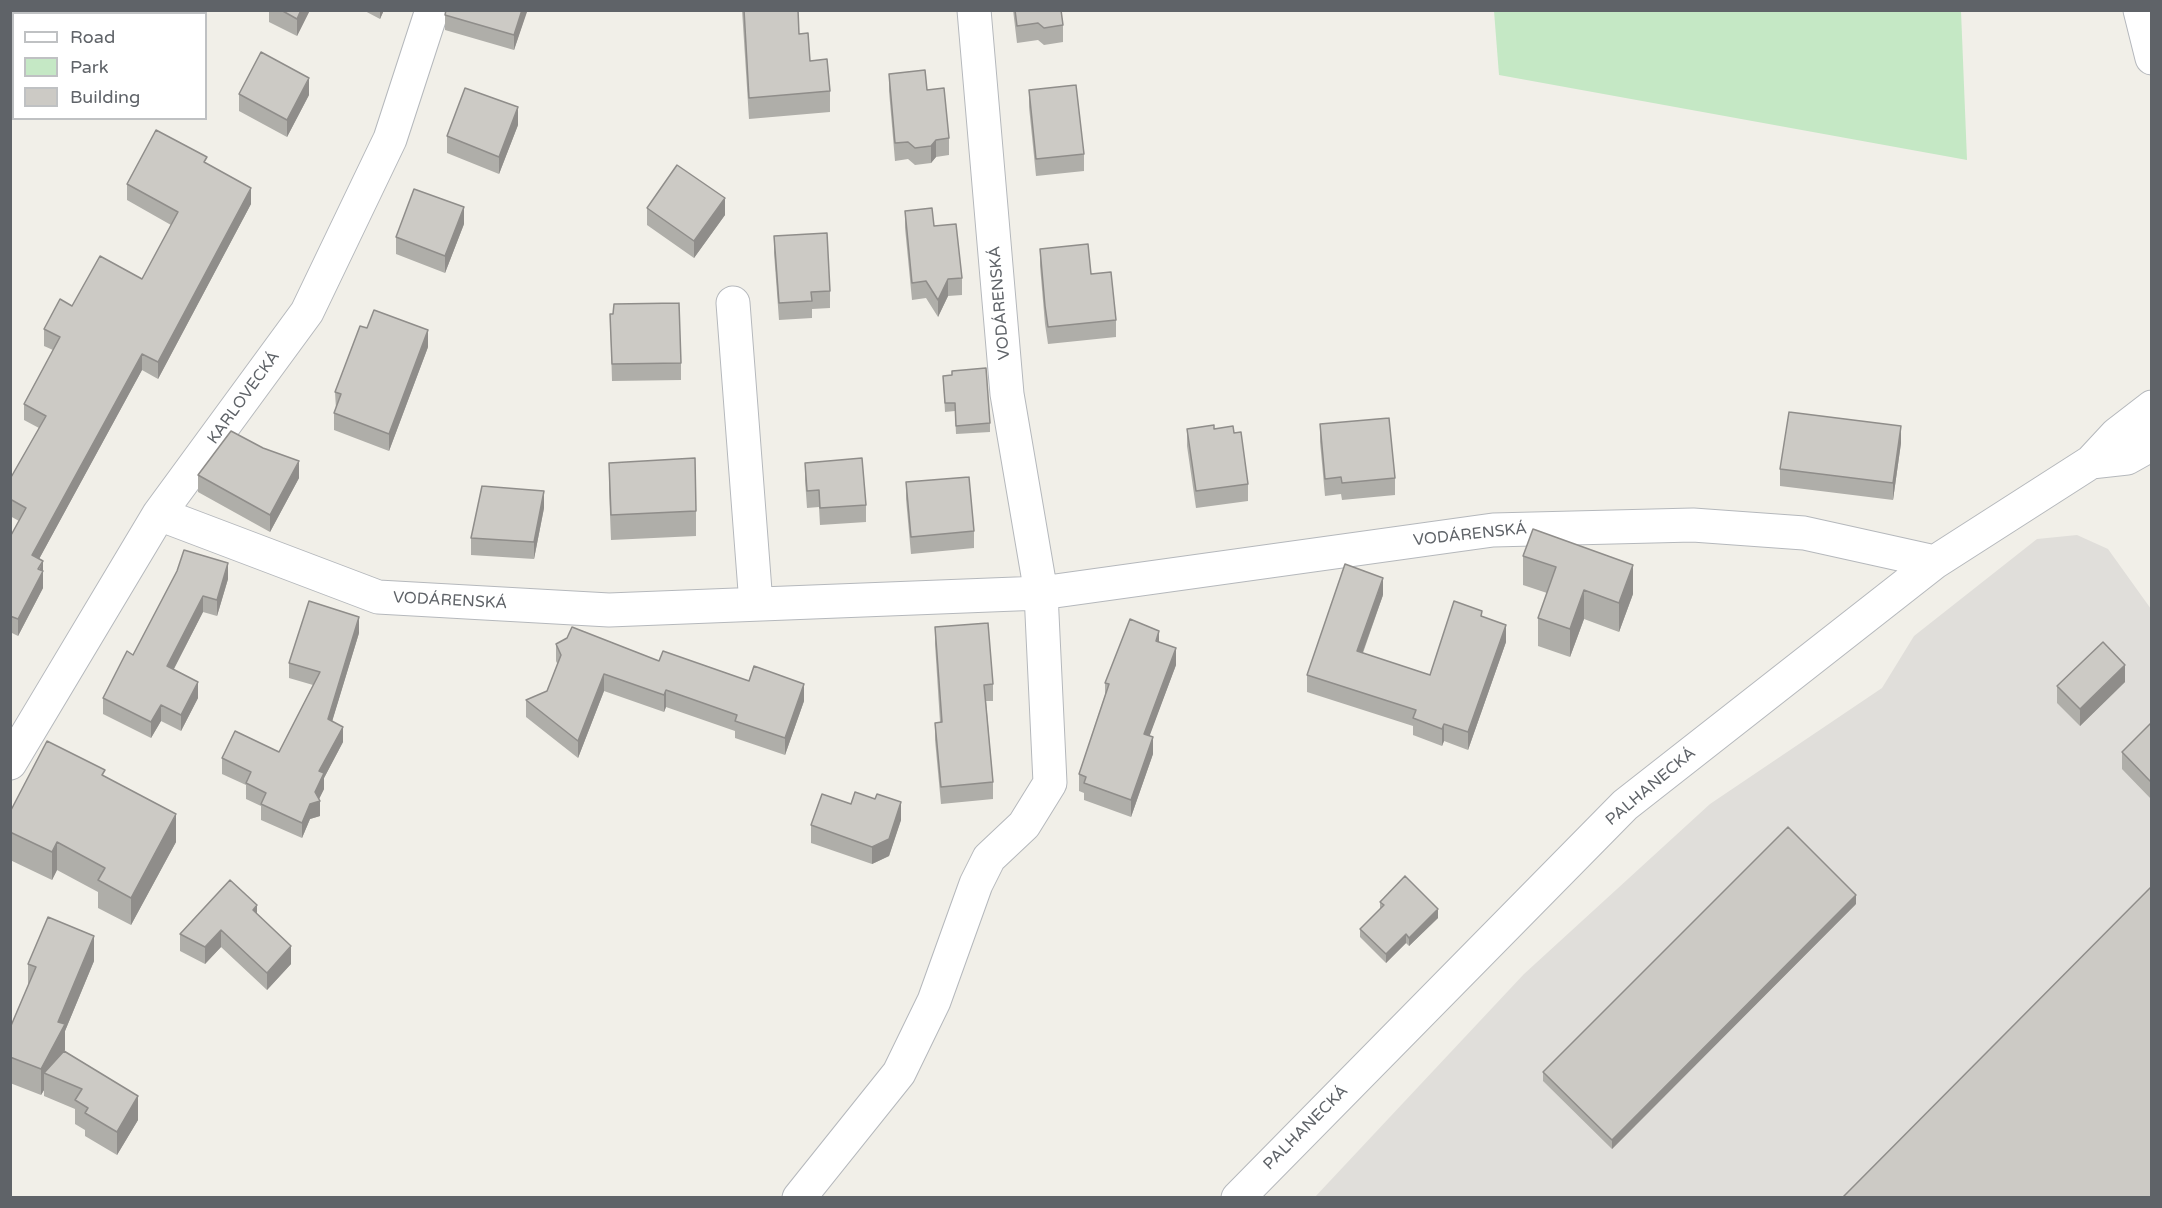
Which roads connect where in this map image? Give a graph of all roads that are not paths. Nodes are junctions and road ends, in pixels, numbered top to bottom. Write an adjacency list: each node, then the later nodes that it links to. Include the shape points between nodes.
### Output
1 (432, 10): 9 (street, KARLOVECKÁ, via 390,139 307,312)
2 (974, 10): 11 (street, VODÁRENSKÁ, via 1007,394)
3 (2140, 10): 4 (street)
4 (2151, 58)
5 (733, 303): 12 (street)
6 (2151, 407): 8 (street, PALHANECKÁ, via 2116,434)
7 (2151, 444): 8 (street, PALHANECKÁ, via 2127,458)
8 (2091, 462): 10 (street, PALHANECKÁ)
9 (159, 514): 12 (street, VODÁRENSKÁ, via 378,597 609,610); 13 (street, KARLOVECKÁ)
10 (1935, 562): 11 (street, VODÁRENSKÁ, via 1793,532 1693,525 1493,530); 15 (street, PALHANECKÁ, via 1625,805)
11 (1041, 593): 12 (street, VODÁRENSKÁ); 14 (street, VODÁRENSKÁ, via 1050,783 1024,825 989,858 934,1000 899,1073)
12 (756, 604)
13 (10, 763)
14 (799, 1197)
15 (1238, 1197)

